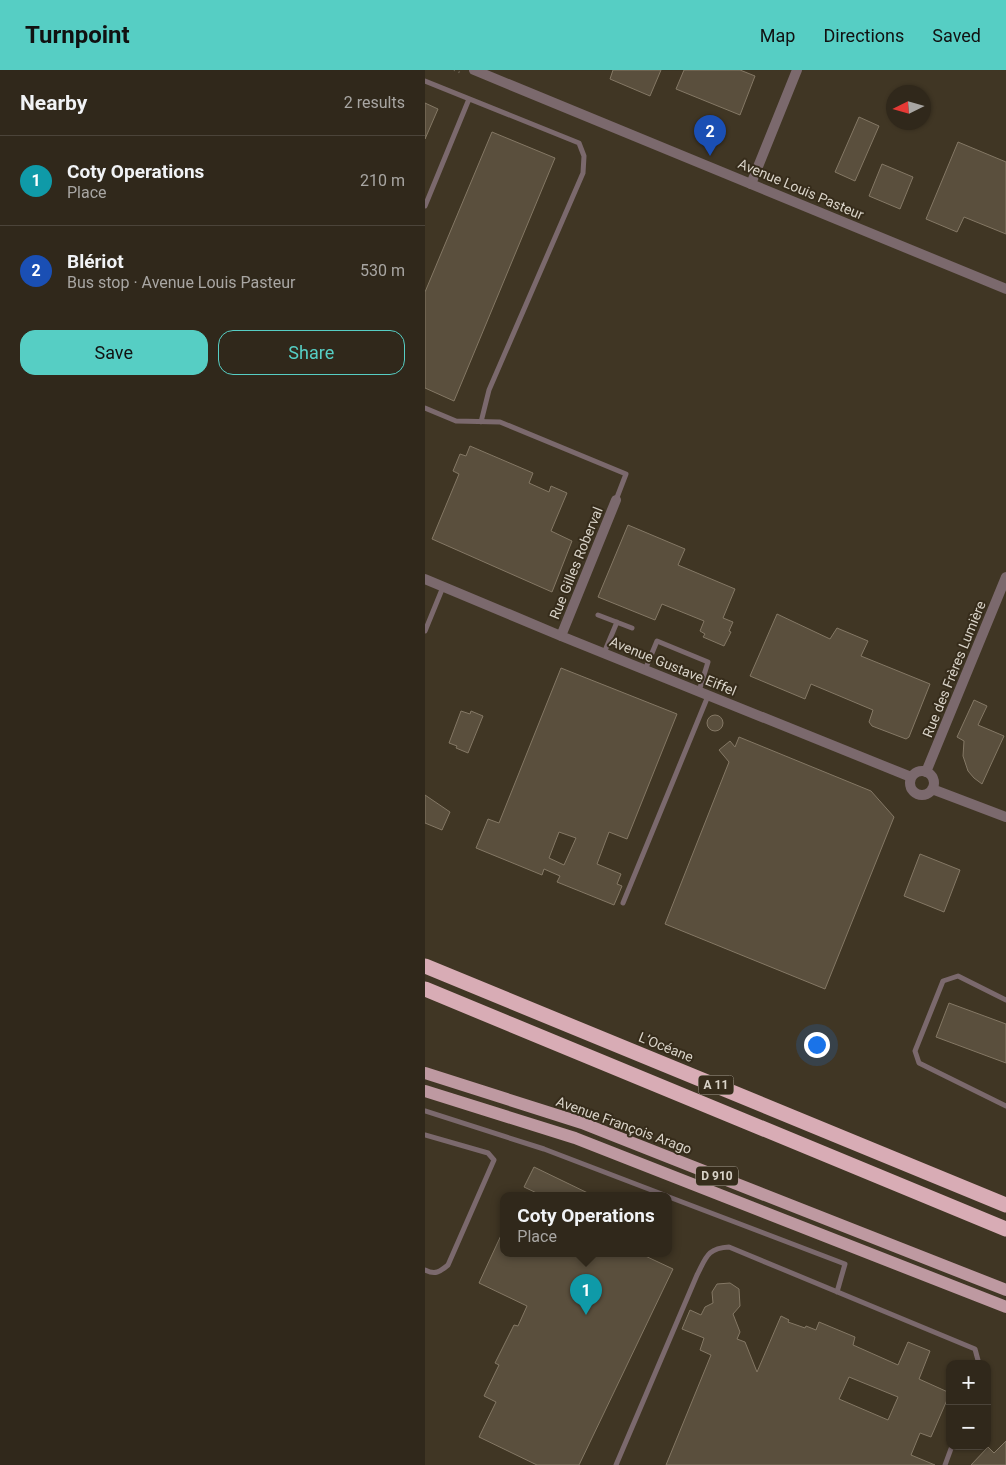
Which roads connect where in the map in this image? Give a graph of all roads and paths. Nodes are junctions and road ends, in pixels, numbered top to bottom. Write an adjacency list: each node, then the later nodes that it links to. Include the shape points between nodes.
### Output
1 (474, 70): 7 (street, Avenue Louis Pasteur)
2 (797, 70): 7 (street)
3 (425, 81): 4 (lane)
4 (469, 99): 8 (lane); 11 (lane, via 579,143 585,156 583,173 489,390)
5 (768, 166): 6 (path, via 768,175)
6 (773, 183)
7 (751, 184): 9 (street, Avenue Louis Pasteur)
8 (425, 206)
9 (1006, 289)
10 (425, 408): 11 (lane, via 456,421)
11 (481, 422): 12 (lane, via 500,422 626,474)
12 (617, 500): 20 (street, Rue Gilles Roberval)
13 (1006, 577): 24 (street, Rue des Frères Lumière)
14 (425, 579): 15 (street, Avenue Gustave Eiffel)
15 (443, 587): 19 (lane); 20 (street, Avenue Gustave Eiffel)
16 (598, 614): 17 (lane)
17 (617, 622): 18 (lane); 21 (lane)
18 (632, 628)
19 (425, 631)
20 (561, 636): 21 (street, Avenue Gustave Eiffel)
21 (604, 654): 22 (street, Avenue Gustave Eiffel)
22 (645, 670): 23 (street, Avenue Gustave Eiffel); 23 (lane, via 657,641 708,662)
23 (704, 694): 25 (street, Avenue Gustave Eiffel); 28 (lane)
24 (927, 772): 25 (street, via 921,771); 26 (street, via 934,783)
25 (911, 777): 26 (street, via 911,790 917,794 923,795)
26 (933, 789): 27 (street)
27 (1006, 817)
28 (623, 903)
29 (425, 966): 39 (highway, L’Océane / A 11)
30 (425, 989): 40 (highway, A 11)
31 (1006, 1000): 34 (lane, via 957,976 943,980 915,1051 919,1063)
32 (425, 1073): 42 (main road, Avenue François Arago / D 910, via 582,1123)
33 (425, 1091): 44 (main road, Avenue François Arago / D 910, via 575,1138)
34 (1006, 1106)
35 (425, 1111): 37 (lane)
36 (425, 1135): 41 (lane, via 488,1153 494,1160 448,1265 433,1274)
37 (657, 1192)
38 (672, 1198): 43 (lane, via 845,1264)
39 (1006, 1205)
40 (1006, 1229)
41 (425, 1270)
42 (1006, 1290)
43 (837, 1292): 45 (lane, via 975,1349); 47 (lane, via 729,1247 709,1253)
44 (1006, 1308)
45 (978, 1360)
46 (951, 1450): 48 (lane)
47 (616, 1465)
48 (945, 1465)

